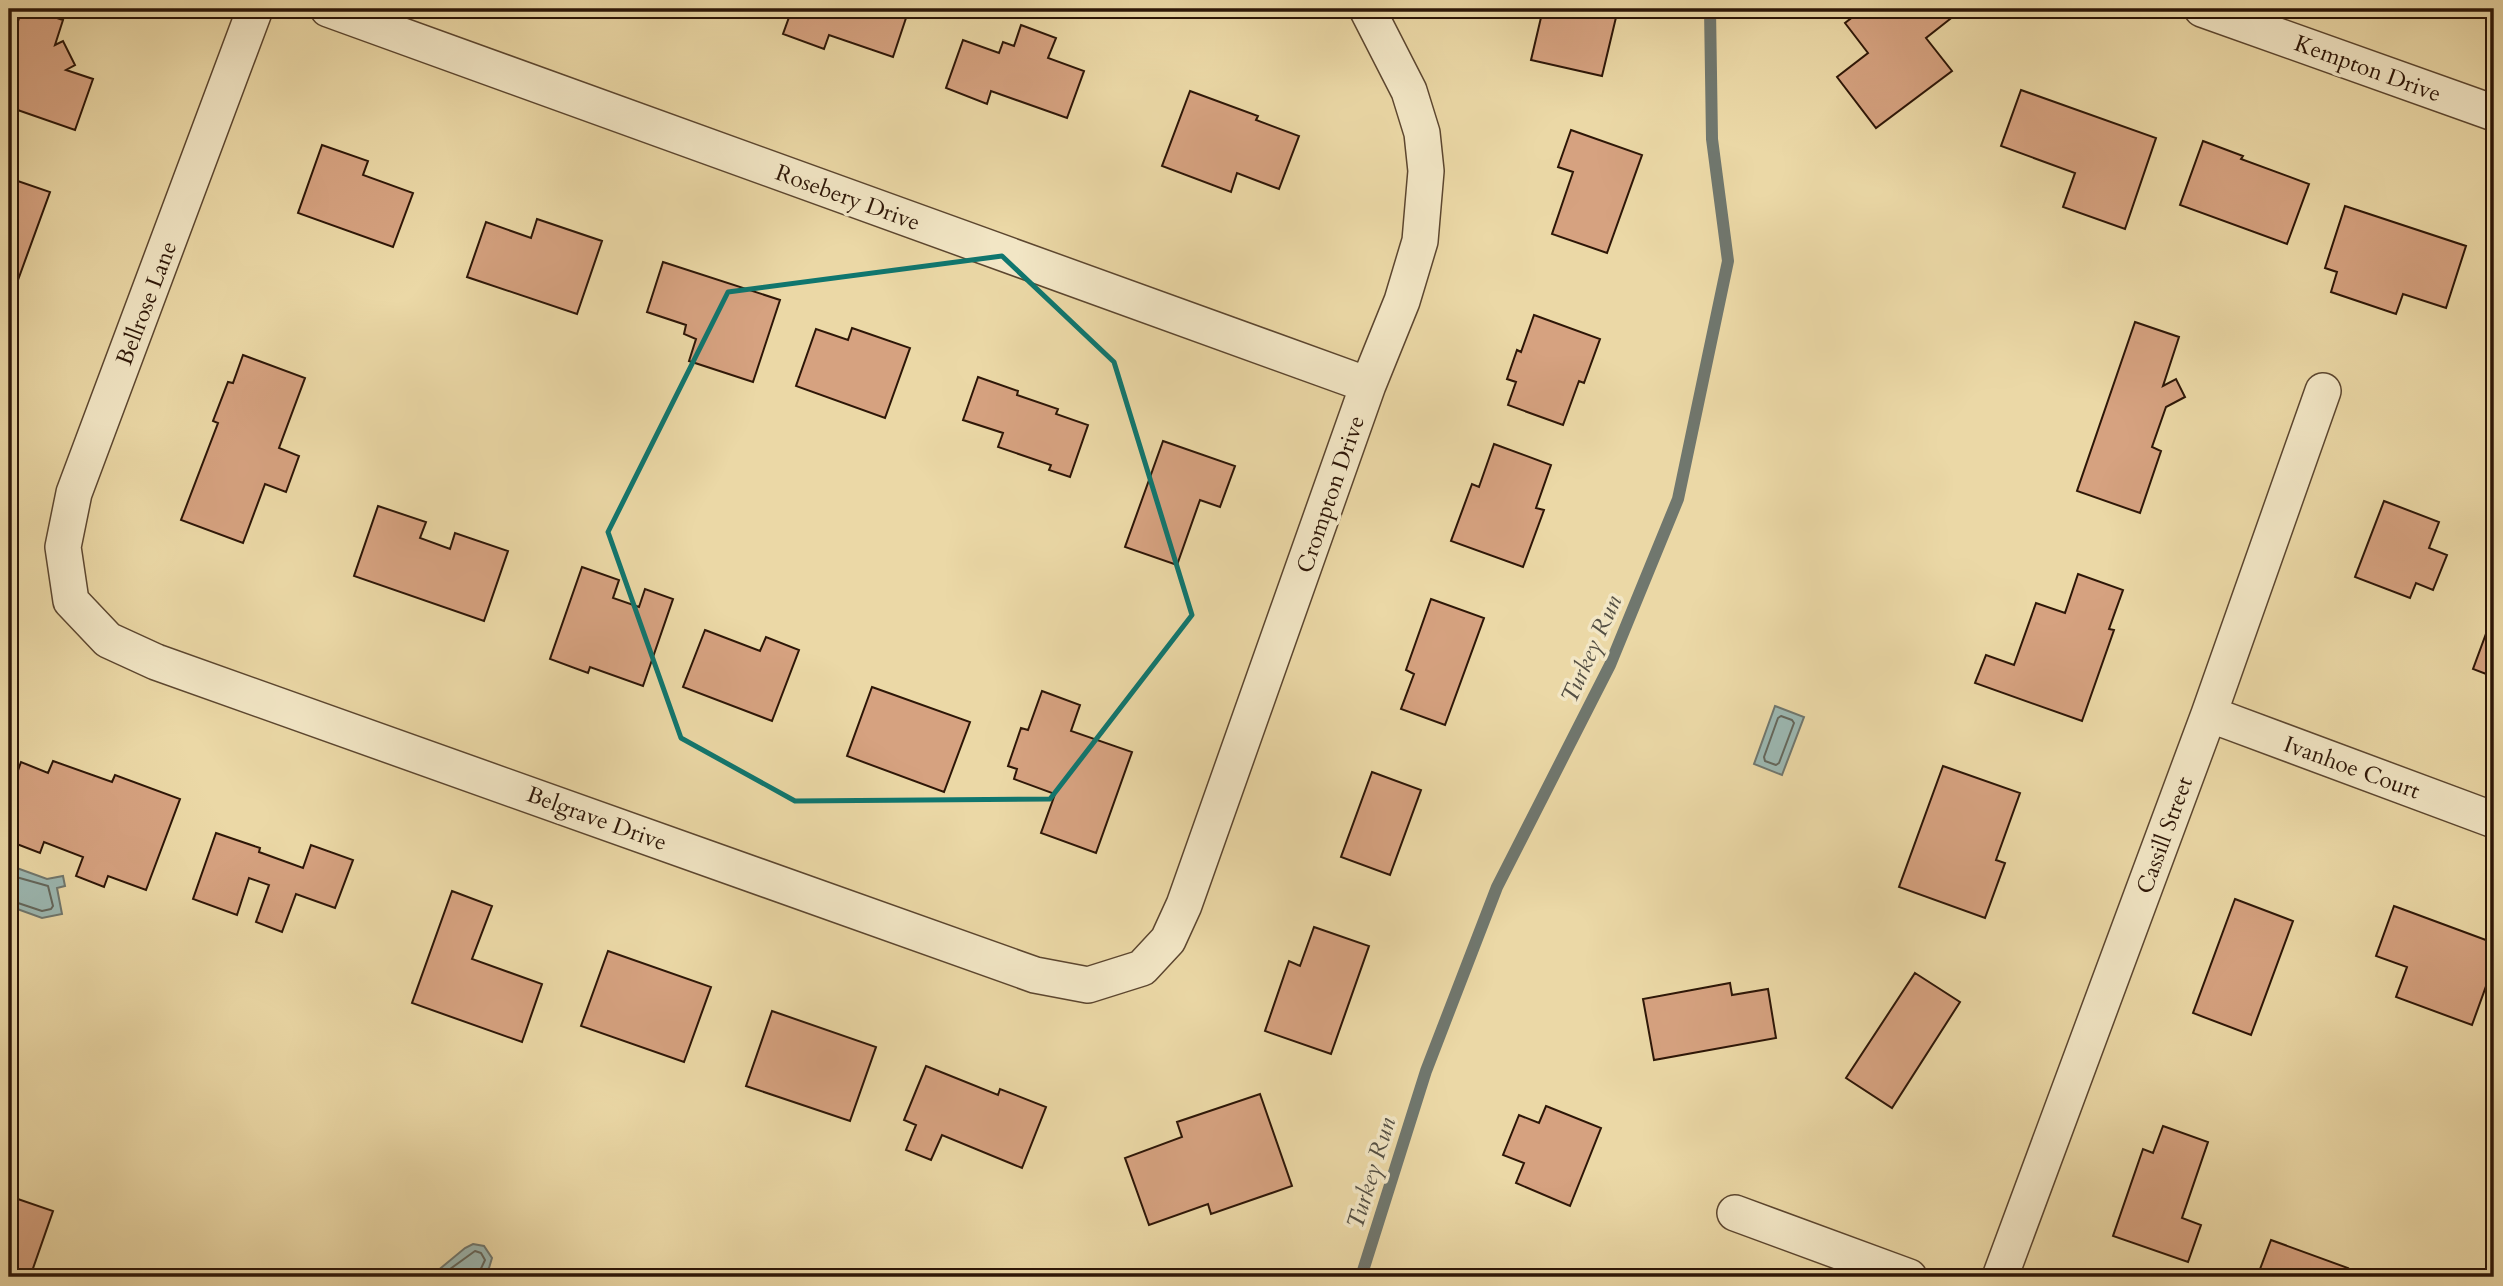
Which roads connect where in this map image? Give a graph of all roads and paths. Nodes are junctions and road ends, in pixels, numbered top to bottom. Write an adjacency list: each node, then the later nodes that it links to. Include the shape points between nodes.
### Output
1 (255, 9): 8 (street, Bellrose Lane, via 74,494 63,547)
2 (328, 9): 6 (street, Rosebery Drive)
3 (1367, 9): 6 (street, Crompton Drive, via 1409,91 1422,133 1426,171 1420,241)
4 (2202, 9): 5 (street, Kempton Drive)
5 (2494, 113)
6 (1368, 385): 11 (street, Crompton Drive, via 1184,905 1168,940)
7 (2323, 391): 9 (street, Cassill Street)
8 (71, 601): 11 (street, Belgrave Drive, via 108,640 156,662 1035,975 1088,985)
9 (2209, 714): 10 (street, Ivanhoe Court); 14 (street, Cassill Street)
10 (2494, 820)
11 (1142, 968)
12 (1735, 1213): 13 (street)
13 (1909, 1277)
14 (2000, 1277)

